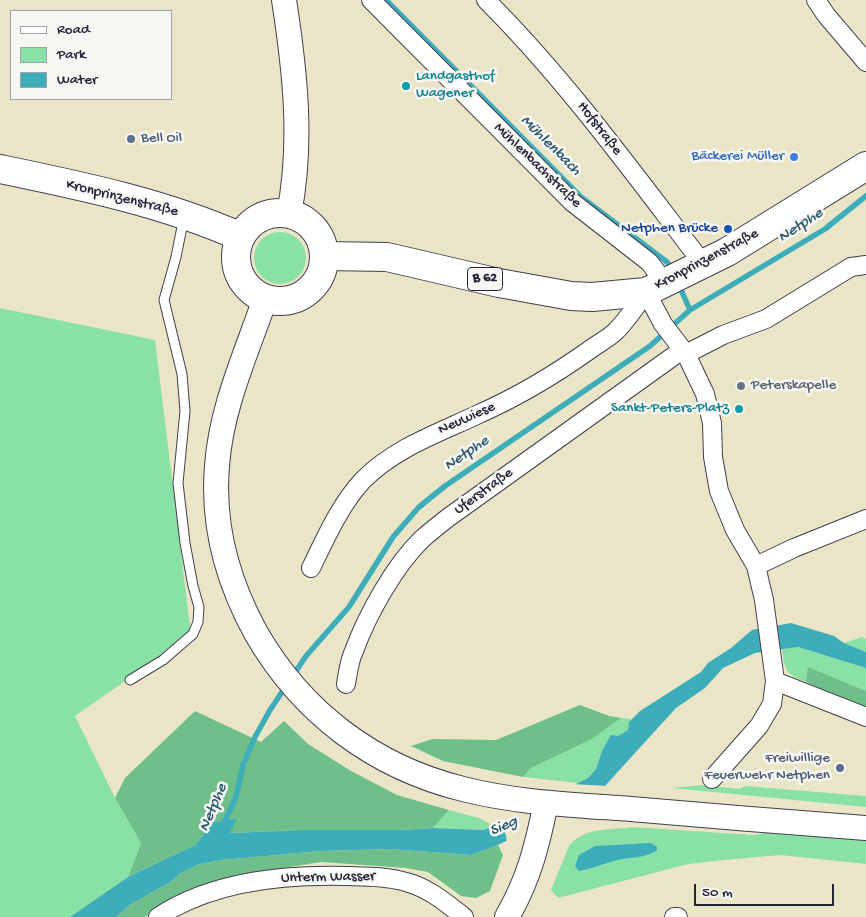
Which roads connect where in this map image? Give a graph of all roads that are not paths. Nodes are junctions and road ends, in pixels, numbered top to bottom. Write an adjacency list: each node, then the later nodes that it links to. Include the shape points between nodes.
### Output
1 (284, 0): 9 (main road, via 298,120)
2 (371, 0): 13 (street, Mühlenbachstraße, via 572,202)
3 (486, 0): 13 (street, Hofstraße, via 558,78)
4 (816, 0): 5 (street)
5 (866, 62)
6 (866, 166): 13 (main road, Kronprinzenstraße / B 62, via 756,235)
7 (0, 170): 8 (main road, Kronprinzenstraße, via 140,200)
8 (184, 214): 10 (main road, Kronprinzenstraße); 20 (lane, via 164,300 182,374 186,412 178,483 185,543 199,607 198,622 194,634)
9 (290, 214): 10 (main road, via 275,213 261,217); 11 (main road, via 303,219 314,229 322,241)
10 (241, 237): 14 (main road, via 236,251 239,273 252,292)
11 (325, 256): 13 (main road, Kronprinzenstraße / B 62, via 387,258 571,296 592,297); 14 (main road, via 317,283 307,293 294,300 280,302)
12 (866, 265): 15 (street, via 851,267 766,318)
13 (674, 280): 15 (street, via 663,324); 18 (street, Neuwiese, via 616,331 568,365 517,396 412,444 378,467 346,502)
14 (265, 299): 24 (main road, via 227,408 217,466 216,495 218,526 227,567 269,655 311,707 358,745 416,774 464,790)
15 (681, 348): 17 (street, via 705,394 712,423 719,491 735,530); 21 (street, Uferstraße, via 422,540 391,580 364,626 353,652)
16 (866, 519): 17 (street)
17 (756, 566): 19 (street)
18 (311, 568)
19 (774, 676): 22 (street); 23 (street, via 772,704 759,726)
20 (130, 680)
21 (346, 684)
22 (866, 718)
23 (712, 779)
24 (546, 803): 25 (main road); 28 (main road, via 525,883)
25 (866, 828)
26 (158, 917): 27 (street, Unterm Wasser, via 197,896 315,875 383,877 406,882 430,891)
27 (464, 917)
28 (507, 917)
29 (674, 917): 30 (street)
30 (678, 917)

